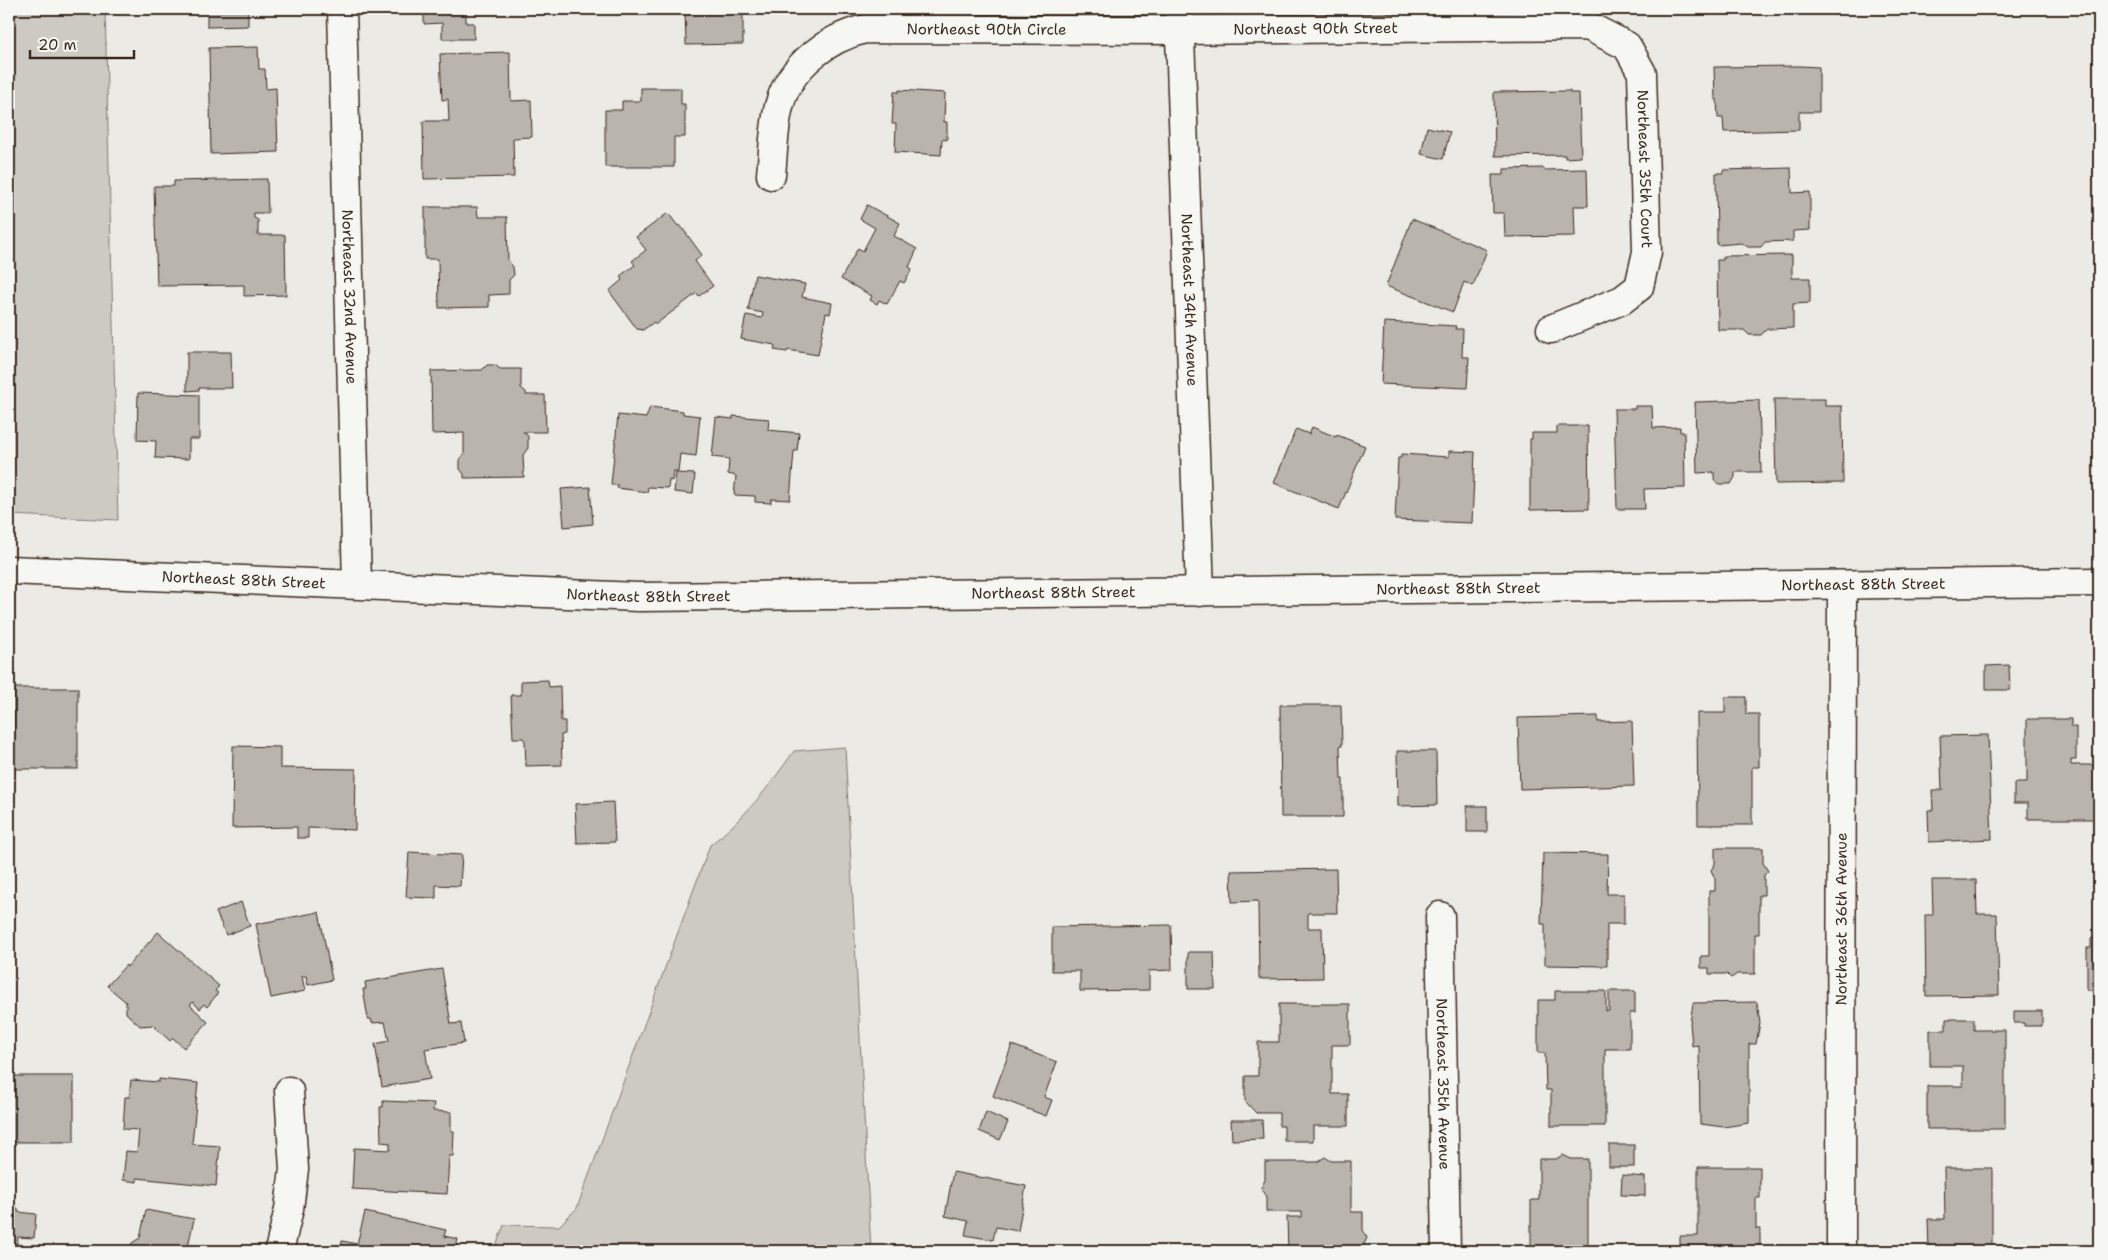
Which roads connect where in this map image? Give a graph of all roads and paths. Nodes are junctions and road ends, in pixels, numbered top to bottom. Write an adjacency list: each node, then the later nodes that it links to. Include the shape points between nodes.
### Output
1 (342, 9): 8 (street, Northeast 32nd Avenue)
2 (1180, 20): 3 (street, Northeast 90th Street, via 1588,26); 4 (street, Northeast 90th Circle, via 885,28 847,33 801,65 787,87 779,104); 10 (street, Northeast 34th Avenue)
3 (1627, 46): 5 (street, Northeast 35th Court, via 1642,73 1648,252 1639,286 1622,300)
4 (771, 176)
5 (1551, 329)
6 (9, 570): 8 (street, Northeast 88th Street)
7 (2099, 582): 9 (street, Northeast 88th Street)
8 (357, 584): 10 (street, Northeast 88th Street, via 638,597)
9 (1842, 585): 10 (street, Northeast 88th Street); 15 (street, Northeast 36th Avenue)
10 (1200, 592)
11 (1440, 916): 14 (street, Northeast 35th Avenue)
12 (289, 1091): 13 (street, via 294,1169)
13 (279, 1251)
14 (1446, 1251)
15 (1841, 1251)

